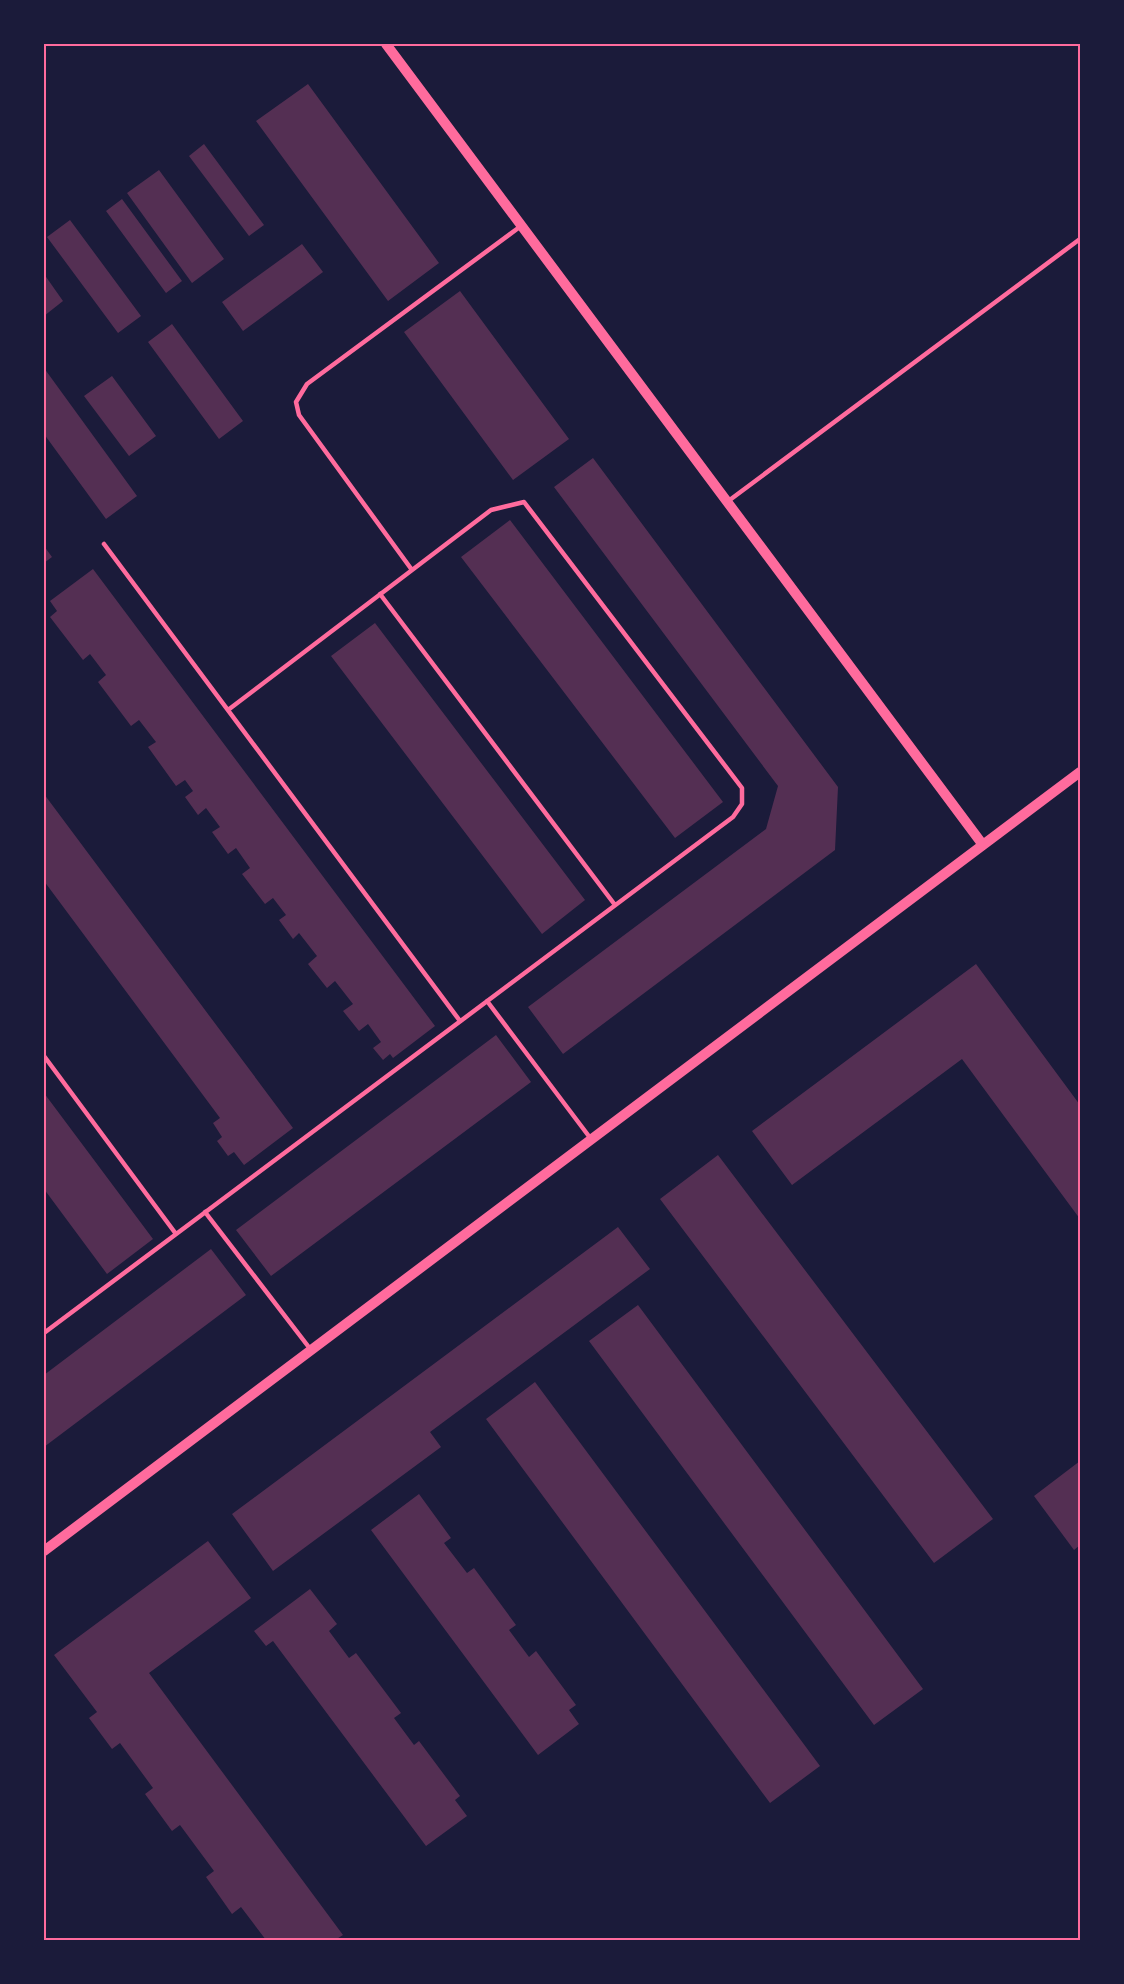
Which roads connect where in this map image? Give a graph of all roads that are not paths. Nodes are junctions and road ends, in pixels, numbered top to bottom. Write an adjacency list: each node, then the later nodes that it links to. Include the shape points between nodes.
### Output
1 (386, 44): 2 (street)
2 (522, 225): 4 (street); 6 (lane, via 307,384 296,402 299,415)
3 (1080, 239): 4 (lane)
4 (728, 502): 10 (street)
5 (104, 544): 8 (lane)
6 (412, 570): 7 (lane); 11 (lane, via 490,510 524,502 742,788 742,804 733,817)
7 (380, 594): 8 (lane); 11 (lane)
8 (228, 710): 13 (lane)
9 (1080, 772): 10 (street)
10 (983, 845): 15 (street)
11 (615, 905): 12 (lane)
12 (487, 1001): 13 (lane); 15 (lane)
13 (460, 1021): 16 (lane)
14 (44, 1056): 17 (lane)
15 (591, 1139): 19 (street)
16 (206, 1212): 17 (lane); 19 (lane)
17 (176, 1234): 18 (lane)
18 (44, 1333)
19 (311, 1350): 20 (street)
20 (44, 1551)

